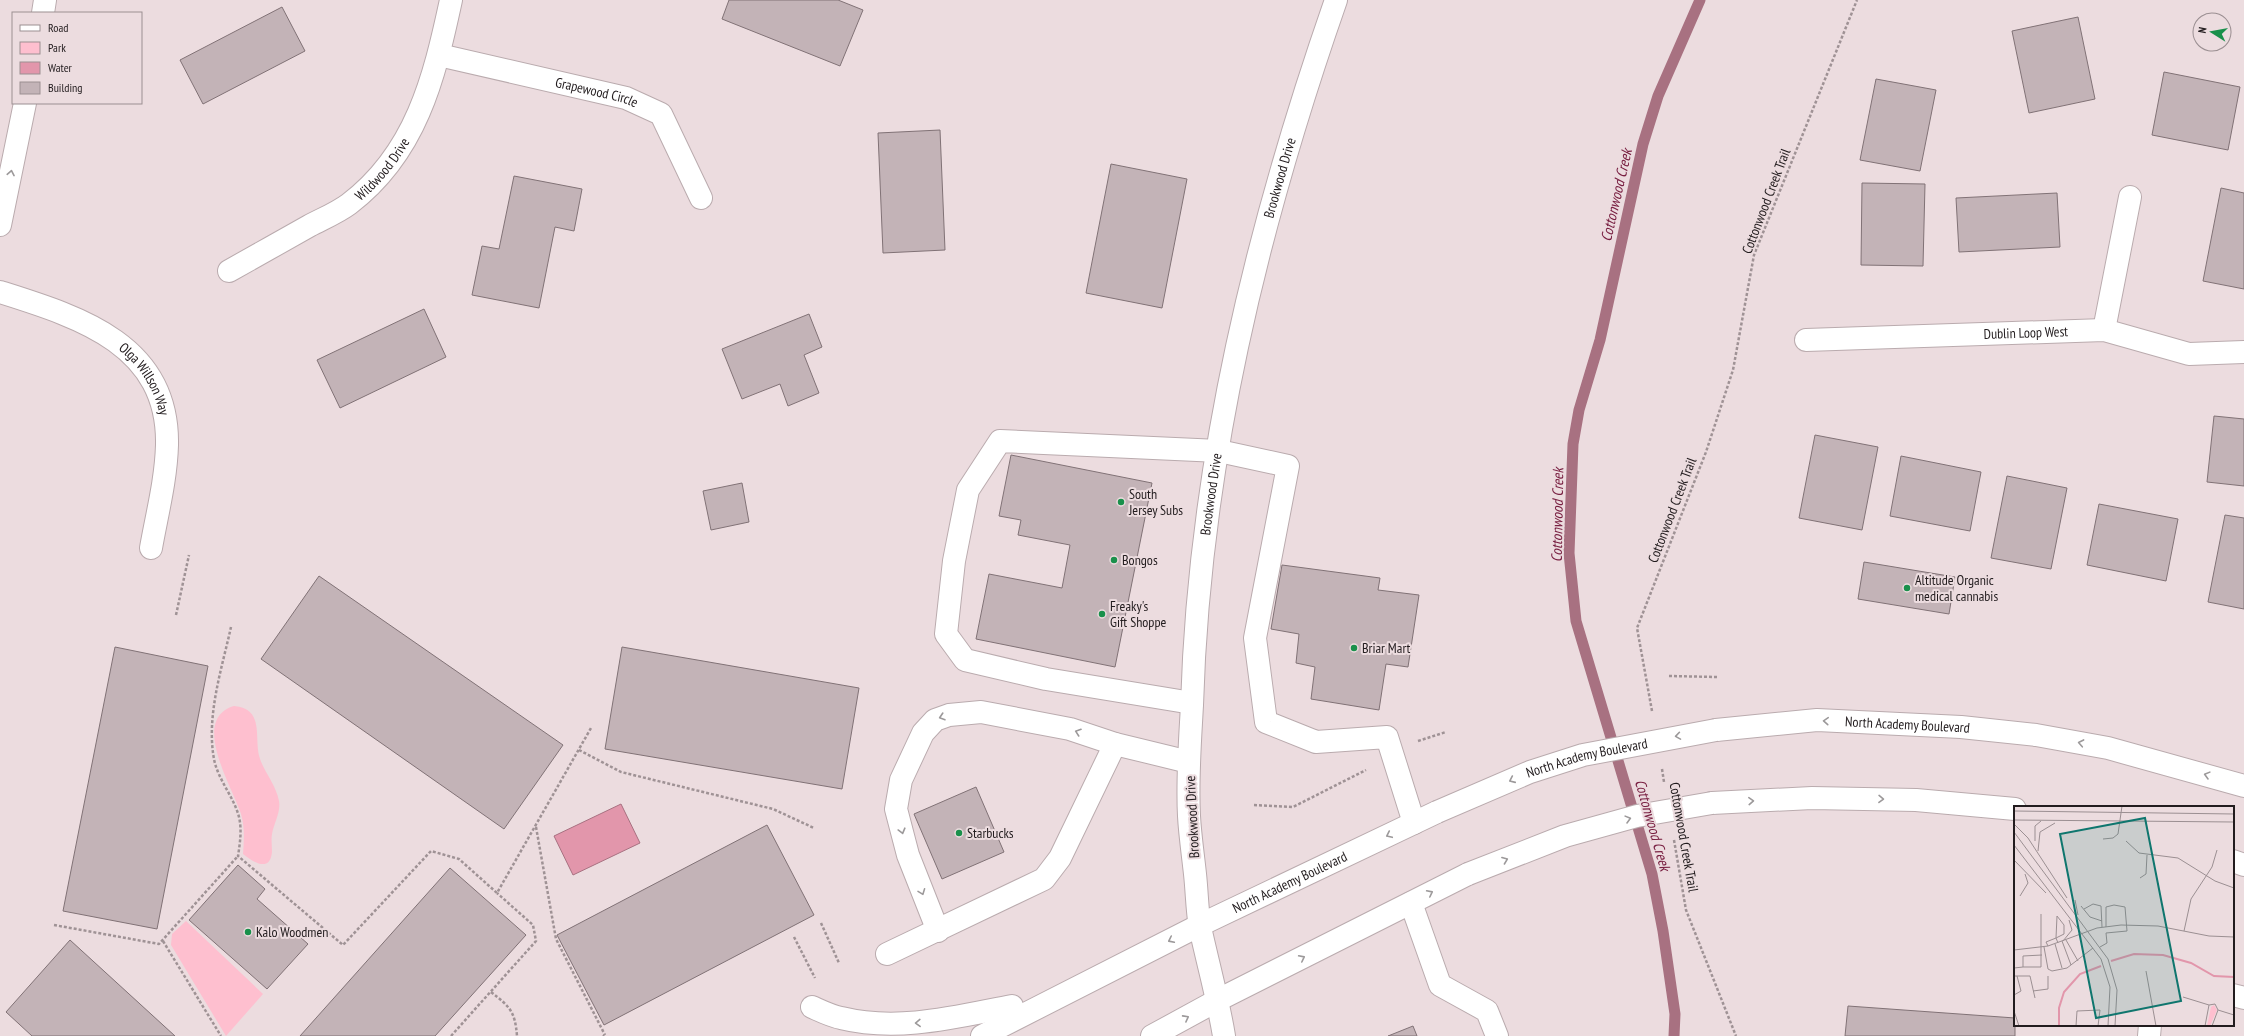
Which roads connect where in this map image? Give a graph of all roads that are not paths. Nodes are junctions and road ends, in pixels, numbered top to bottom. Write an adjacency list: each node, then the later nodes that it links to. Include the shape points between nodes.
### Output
1 (45, 0): 4 (main road)
2 (451, 0): 5 (main road, Wildwood Drive)
3 (1336, 0): 15 (main road, Brookwood Drive, via 1305,88 1277,183 1243,318)
4 (43, 12)
5 (439, 56): 8 (main road, Grapewood Circle, via 626,98 661,114); 10 (main road, Wildwood Drive, via 419,112 402,148 379,176 348,205)
6 (25, 104): 9 (main road, one-way to 6)
7 (2130, 197): 12 (main road)
8 (701, 198)
9 (0, 225)
10 (229, 271)
11 (0, 292): 16 (main road, Olga Willson Way, via 74,317 107,334 134,356 147,375 162,408 167,443)
12 (2104, 330): 13 (main road, Dublin Loop West); 14 (main road, Dublin Loop West, via 2189,354)
13 (1806, 340)
14 (2244, 352)
15 (1219, 451): 17 (main road, Brookwood Drive, via 1206,532 1193,643); 17 (main road, via 1000,441 968,490 954,561 946,634 965,660 1046,679); 22 (main road, via 1288,466 1255,638 1266,722 1316,742 1388,737)
16 (151, 548)
17 (1192, 703): 19 (main road, Brookwood Drive)
18 (1115, 744): 19 (main road); 27 (main road, via 1060,858 1044,879); 27 (main road, one-way to 27, via 1070,729 981,712 949,715 935,720 923,733 901,780 896,809 908,855)
19 (1189, 762): 26 (main road, Brookwood Drive, via 1189,817)
20 (2244, 786): 22 (main road, North Academy Boulevard, one-way to 22, bridge, via 2108,748 2036,735 1817,720 1716,730 1583,755 1530,772)
21 (2014, 809): 25 (main road, one-way to 21, bridge, via 1468,874 1565,836 1637,816 1712,803 1812,798 1901,799)
22 (1414, 823): 26 (main road, North Academy Boulevard, one-way to 26)
23 (2234, 861): 24 (main road)
24 (2244, 865)
25 (1411, 903): 32 (main road, one-way to 25); 40 (main road, via 1440,985 1487,1011)
26 (1200, 925): 29 (main road, North Academy Boulevard, one-way to 29); 32 (main road, Brookwood Drive)
27 (938, 931): 28 (main road)
28 (887, 954)
29 (1070, 990): 33 (main road); 37 (main road, North Academy Boulevard)
30 (2234, 995): 31 (main road)
31 (2244, 998)
32 (1218, 1000): 38 (main road, one-way to 32); 39 (main road, Brookwood Drive)
33 (1012, 1006): 34 (main road, one-way to 34, via 925,1023 882,1024 840,1018); 36 (main road)
34 (812, 1007)
35 (2150, 1026): 41 (main road)
36 (932, 1036)
37 (982, 1036)
38 (1152, 1036)
39 (1224, 1036)
40 (1498, 1036)
41 (2149, 1036)

